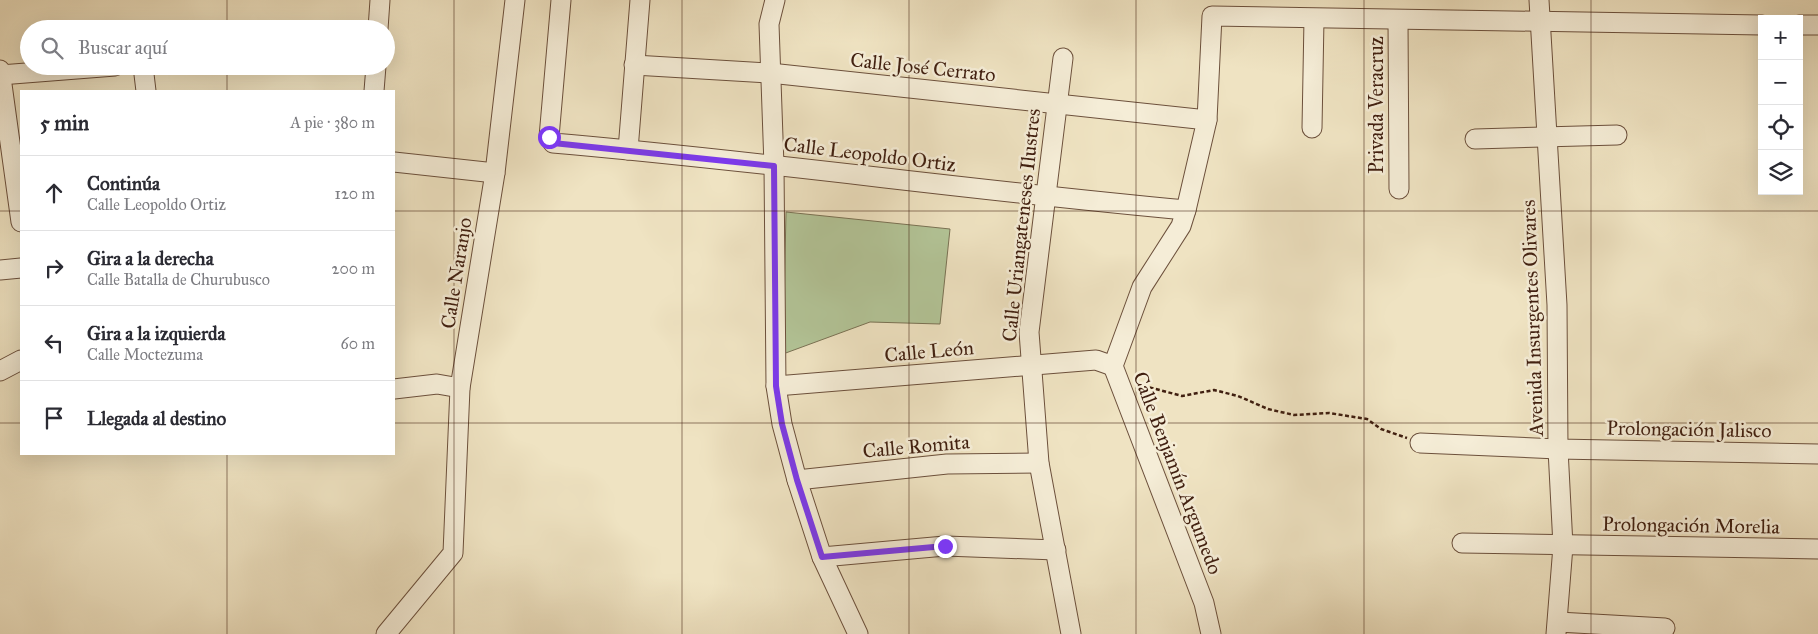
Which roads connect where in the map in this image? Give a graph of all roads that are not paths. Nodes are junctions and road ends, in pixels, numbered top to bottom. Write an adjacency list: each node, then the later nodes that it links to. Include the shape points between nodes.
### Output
1 (380, 0): 8 (street)
2 (515, 0): 32 (street, Calle Naranjo)
3 (561, 0): 29 (street, Calle Leopoldo Ortiz, via 550,141)
4 (640, 0): 15 (street)
5 (775, 0): 18 (street, via 769,24)
6 (1539, 0): 10 (street, Avenida Insurgentes Olivares)
7 (1314, 19): 9 (street); 24 (street, Calle Benjamín Argumedo, via 1212,16); 25 (street)
8 (379, 20)
9 (1398, 20): 10 (street); 33 (street, Privada Veracruz)
10 (1540, 22): 11 (street); 27 (street, Avenida Insurgentes Olivares)
11 (1758, 25)
12 (1803, 25): 13 (street)
13 (1818, 25)
14 (1062, 58): 23 (street, Calle Uriangateneses Ilustres)
15 (634, 65): 18 (street, Calle José Cerrato); 29 (street)
16 (20, 72): 17 (street)
17 (0, 73): 36 (street)
18 (770, 73): 23 (street, Calle José Cerrato); 31 (street)
19 (144, 75): 21 (street)
20 (375, 75): 22 (street)
21 (146, 90)
22 (374, 90)
23 (1058, 104): 24 (street, Calle José Cerrato); 34 (street, Calle Uriangateneses Ilustres)
24 (1207, 120): 35 (street, Calle Benjamín Argumedo)
25 (1312, 128)
26 (1616, 135): 27 (street)
27 (1547, 136): 28 (street); 47 (street, Avenida Insurgentes Olivares, via 1557,305)
28 (1475, 139)
29 (628, 150): 31 (street, Calle Leopoldo Ortiz)
30 (395, 162): 32 (street)
31 (774, 166): 34 (street, Calle Leopoldo Ortiz); 43 (street)
32 (495, 173): 44 (street, Calle Naranjo)
33 (1399, 189)
34 (1047, 197): 35 (street, Calle Leopoldo Ortiz); 40 (street, Calle Uriangateneses Ilustres, via 1029,332)
35 (1186, 210): 41 (street, Calle Benjamín Argumedo, via 1181,226 1142,287)
36 (20, 215)
37 (20, 268): 38 (street)
38 (0, 270)
39 (20, 361): 42 (street)
40 (1030, 365): 41 (street, Calle León, via 1096,360); 43 (street, Calle León); 49 (street, Calle Uriangateneses Ilustres)
41 (1113, 366): 61 (street, Calle Benjamín Argumedo, via 1204,602)
42 (0, 371)
43 (776, 386): 50 (street)
44 (460, 388): 45 (street, via 437,384); 58 (street, Calle Naranjo, via 453,553)
45 (395, 389)
46 (1420, 443): 47 (street, Prolongación Jalisco)
47 (1558, 449): 48 (street, Prolongación Jalisco); 52 (street, Avenida Insurgentes Olivares)
48 (1818, 454)
49 (1039, 463): 50 (street, Calle Romita, via 947,464); 54 (street, Calle Uriangateneses Ilustres)
50 (797, 480): 55 (street)
51 (1462, 543): 52 (street, Prolongación Morelia)
52 (1563, 546): 53 (street, Prolongación Morelia); 56 (street, Avenida Insurgentes Olivares)
53 (1818, 549)
54 (1056, 550): 55 (street, via 945,546); 60 (street, Calle Uriangateneses Ilustres)
55 (822, 557): 59 (street)
56 (1557, 628): 57 (street)
57 (1665, 628)
58 (386, 634)
59 (858, 634)
60 (1072, 634)
61 (1211, 634)

